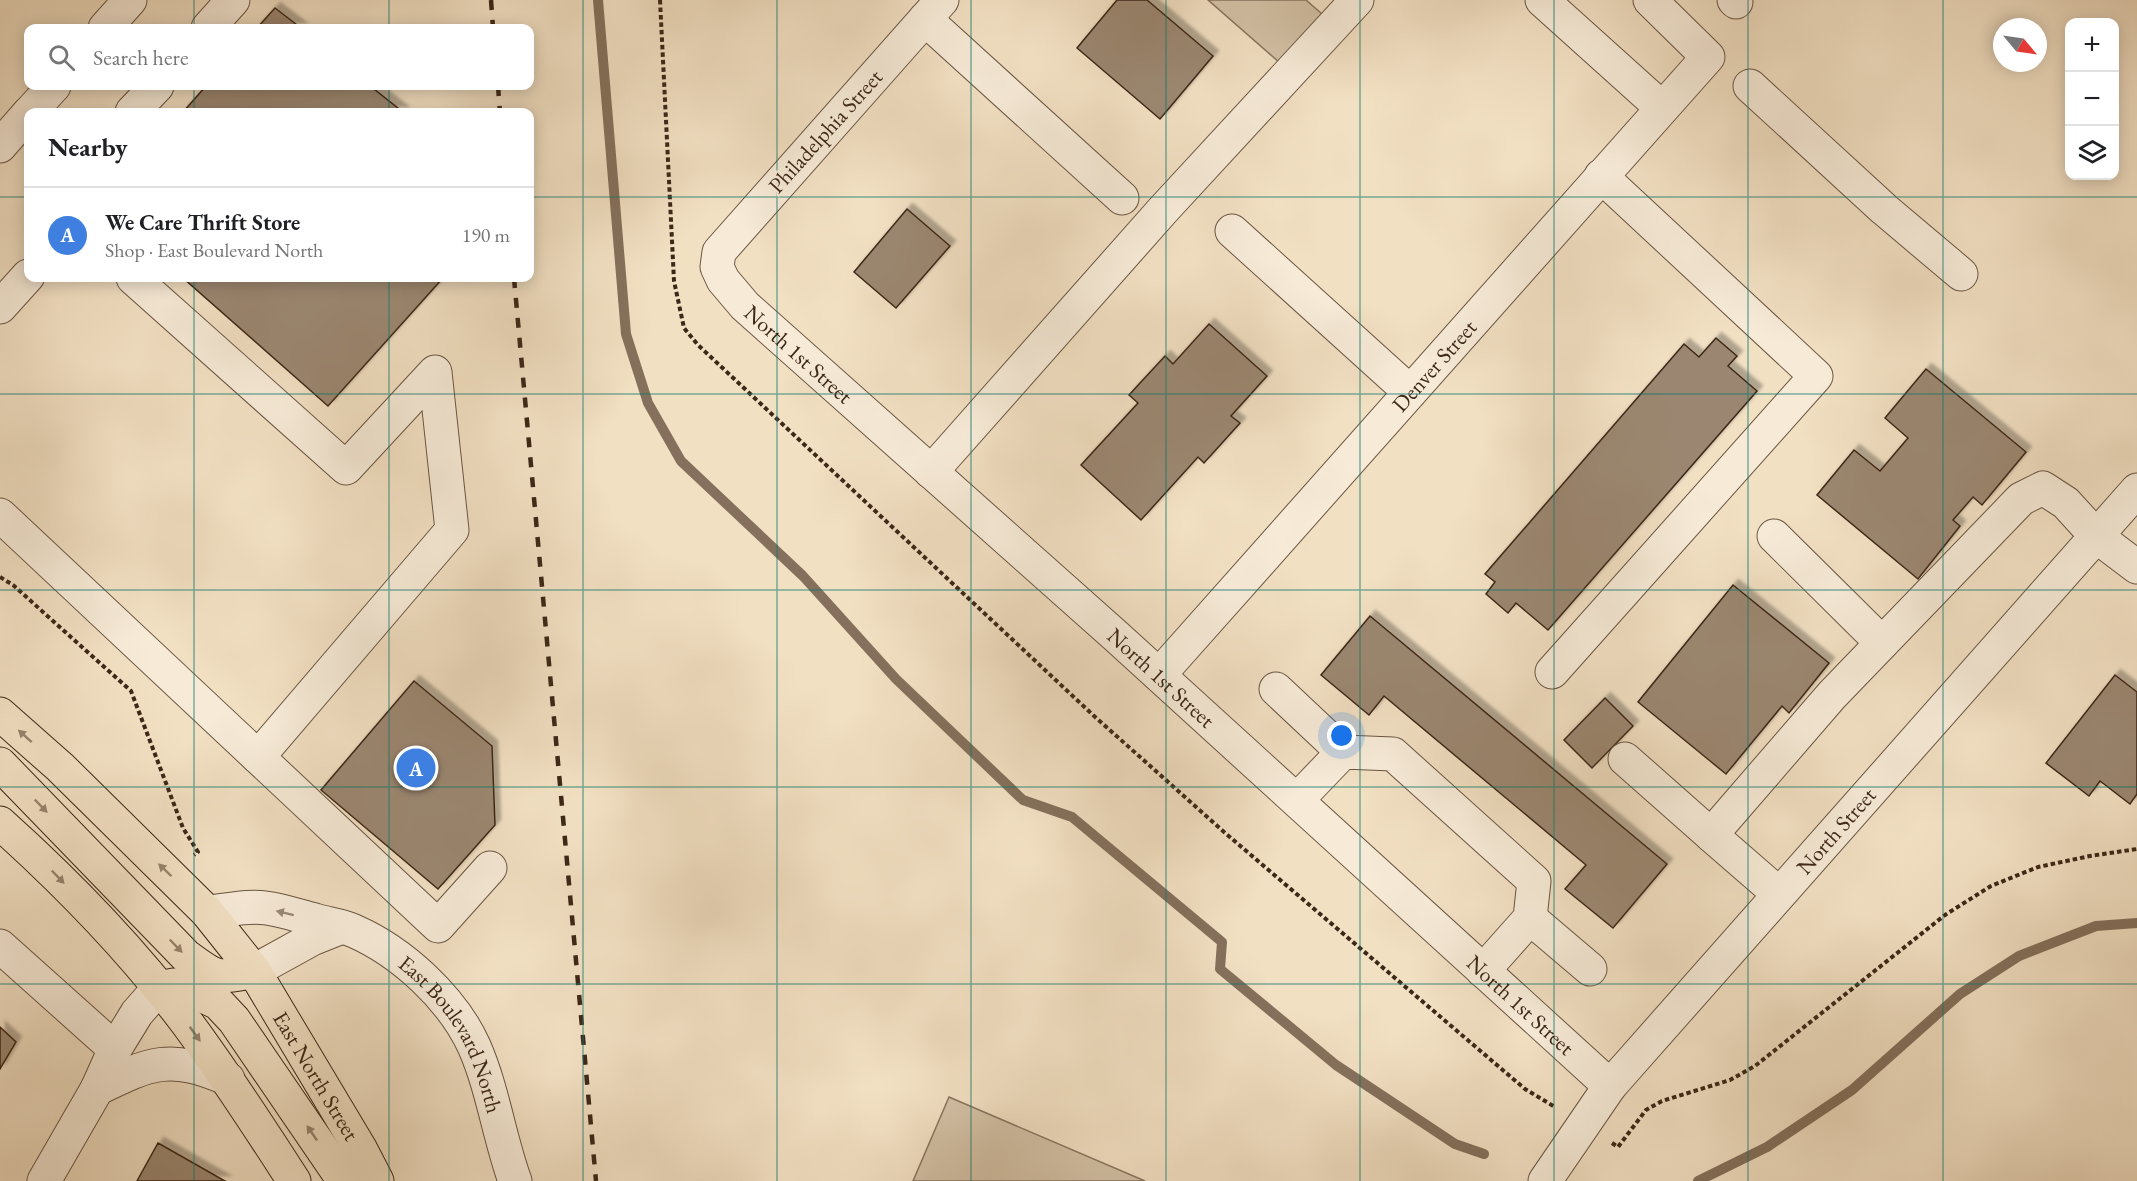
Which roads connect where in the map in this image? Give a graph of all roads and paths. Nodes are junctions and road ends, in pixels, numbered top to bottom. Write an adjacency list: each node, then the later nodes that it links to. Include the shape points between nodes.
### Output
1 (130, 0): 8 (street)
2 (233, 0): 9 (street)
3 (660, 0): 62 (path, via 674,281 684,328 1085,707 1224,832 1525,1089)
4 (1357, 0): 27 (street, via 1163,210)
5 (1542, 0): 15 (street)
6 (1650, 0): 15 (street, Denver Street, via 1708,57)
7 (933, 10): 19 (street); 21 (street, Philadelphia Street, via 734,232 719,252)
8 (109, 24)
9 (212, 24)
10 (1750, 86): 22 (street)
11 (50, 90): 13 (street)
12 (153, 90): 14 (street)
13 (34, 108)
14 (136, 108)
15 (1662, 108): 18 (street, Denver Street)
16 (24, 119): 17 (street)
17 (0, 146)
18 (1601, 176): 26 (street, Denver Street); 35 (street, via 1816,376)
19 (1122, 198)
20 (1232, 231): 26 (street)
21 (717, 267): 27 (street, North 1st Street, via 745,306)
22 (1961, 274)
23 (24, 280): 25 (street)
24 (137, 282): 40 (street, via 346,468 435,372 452,530)
25 (0, 307)
26 (1410, 392): 36 (street, Denver Street)
27 (931, 472): 36 (street, North 1st Street)
28 (2137, 490): 31 (street, North Street)
29 (0, 515): 40 (street)
30 (1774, 536): 34 (street)
31 (2096, 536): 32 (street); 34 (street, via 2066,503 2043,488 2020,499); 49 (street, North Street)
32 (2137, 567)
33 (0, 577): 47 (path, via 131,691 183,828 198,852)
34 (1882, 643): 45 (street)
35 (1552, 672)
36 (1159, 675): 43 (street, North 1st Street)
37 (1276, 689): 39 (street)
38 (0, 714): 50 (main road, one-way to 38, via 60,767)
39 (1343, 752): 43 (street); 51 (street, via 1393,754 1533,881)
40 (258, 757): 48 (street, via 438,926)
41 (1625, 759): 45 (street)
42 (0, 764): 56 (main road, one-way to 56, via 186,956 211,975)
43 (1297, 801): 55 (street, North 1st Street)
44 (0, 823): 57 (main road, one-way to 57, via 43,861)
45 (1711, 835): 49 (street)
46 (2137, 849): 62 (path, via 2038,867 1991,886 1945,915 1755,1066 1730,1080 1672,1097 1646,1110 1618,1147)
47 (190, 858)
48 (490, 868)
49 (1779, 894): 60 (street, North Street)
50 (207, 912): 52 (street, East Boulevard North, one-way to 50, via 266,908); 56 (main road)
51 (1530, 918): 54 (street); 55 (street)
52 (342, 927): 56 (street); 67 (street, East Boulevard North, via 406,962 456,1015 484,1073)
53 (0, 946): 58 (street)
54 (1590, 969)
55 (1483, 970): 60 (street, North 1st Street)
56 (254, 971): 66 (main road, East North Street)
57 (159, 988): 58 (street, via 137,1013); 59 (main road, one-way to 59); 65 (main road, one-way to 57, via 218,1003 174,985)
58 (115, 1049): 61 (street)
59 (228, 1079): 61 (street, via 185,1064 169,1064 141,1068); 64 (main road)
60 (1610, 1086): 62 (street, North Street)
61 (96, 1089): 63 (street)
62 (1583, 1123): 68 (street, North Street)
63 (44, 1181)
64 (294, 1181)
65 (345, 1181)
66 (377, 1181)
67 (515, 1181)
68 (1545, 1181)

